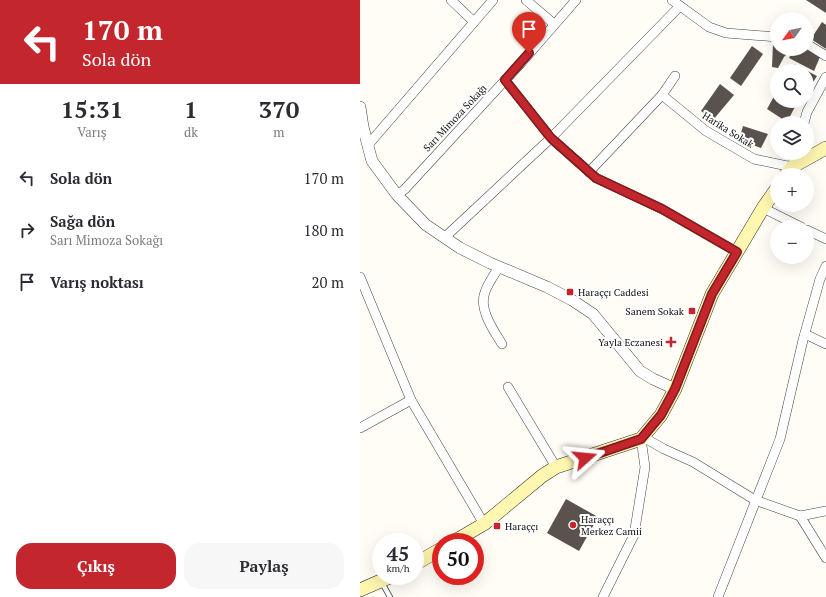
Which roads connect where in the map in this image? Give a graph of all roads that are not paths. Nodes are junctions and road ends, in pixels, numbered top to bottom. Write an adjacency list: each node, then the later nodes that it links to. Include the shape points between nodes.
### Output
1 (451, 0): 7 (street)
2 (493, 0): 7 (street)
3 (526, 0): 8 (street)
4 (576, 0): 8 (street, Sarı Mimoza Sokağı)
5 (672, 0): 6 (street)
6 (679, 7): 9 (street, via 709,27 726,33); 18 (street)
7 (474, 22): 19 (street)
8 (554, 24): 14 (street, Sarı Mimoza Sokağı)
9 (770, 36)
10 (814, 48): 11 (street)
11 (826, 56)
12 (676, 76): 15 (street)
13 (826, 77): 17 (street)
14 (505, 80): 18 (street); 24 (street, Sarı Mimoza Sokağı)
15 (662, 95): 21 (street, Harika Sokak, via 706,131 754,159); 23 (street)
16 (360, 107): 19 (street)
17 (806, 116)
18 (551, 138): 23 (street); 29 (street)
19 (368, 145): 24 (street, via 372,161)
20 (826, 148): 22 (main road)
21 (780, 168)
22 (794, 168)
23 (589, 172): 31 (street, via 596,178 662,209)
24 (397, 195): 29 (street, via 426,225)
25 (770, 198): 26 (main road)
26 (763, 208): 27 (street); 31 (main road)
27 (787, 220)
28 (814, 233): 30 (street)
29 (444, 238): 33 (street)
30 (826, 239)
31 (737, 252): 39 (main road, via 712,294)
32 (826, 266): 35 (street)
33 (499, 267): 36 (street, via 484,293 484,304 487,320); 39 (street, via 547,286 593,314 640,371)
34 (360, 277): 40 (street)
35 (805, 334): 37 (street); 44 (street, via 780,439)
36 (502, 344)
37 (826, 344)
38 (508, 387): 43 (street)
39 (675, 389): 42 (main road, via 661,415)
40 (411, 400): 41 (street); 47 (street)
41 (360, 427)
42 (642, 438): 43 (main road); 44 (street, via 693,462); 54 (street, via 645,467 634,535)
43 (556, 467): 47 (main road)
44 (755, 500): 46 (street); 55 (street)
45 (826, 511): 46 (street)
46 (800, 516): 49 (street)
47 (484, 524): 48 (main road)
48 (468, 533)
49 (826, 558)
50 (372, 585): 52 (main road)
51 (387, 585): 53 (lane)
52 (360, 590)
53 (390, 597)
54 (602, 597)
55 (718, 597)

